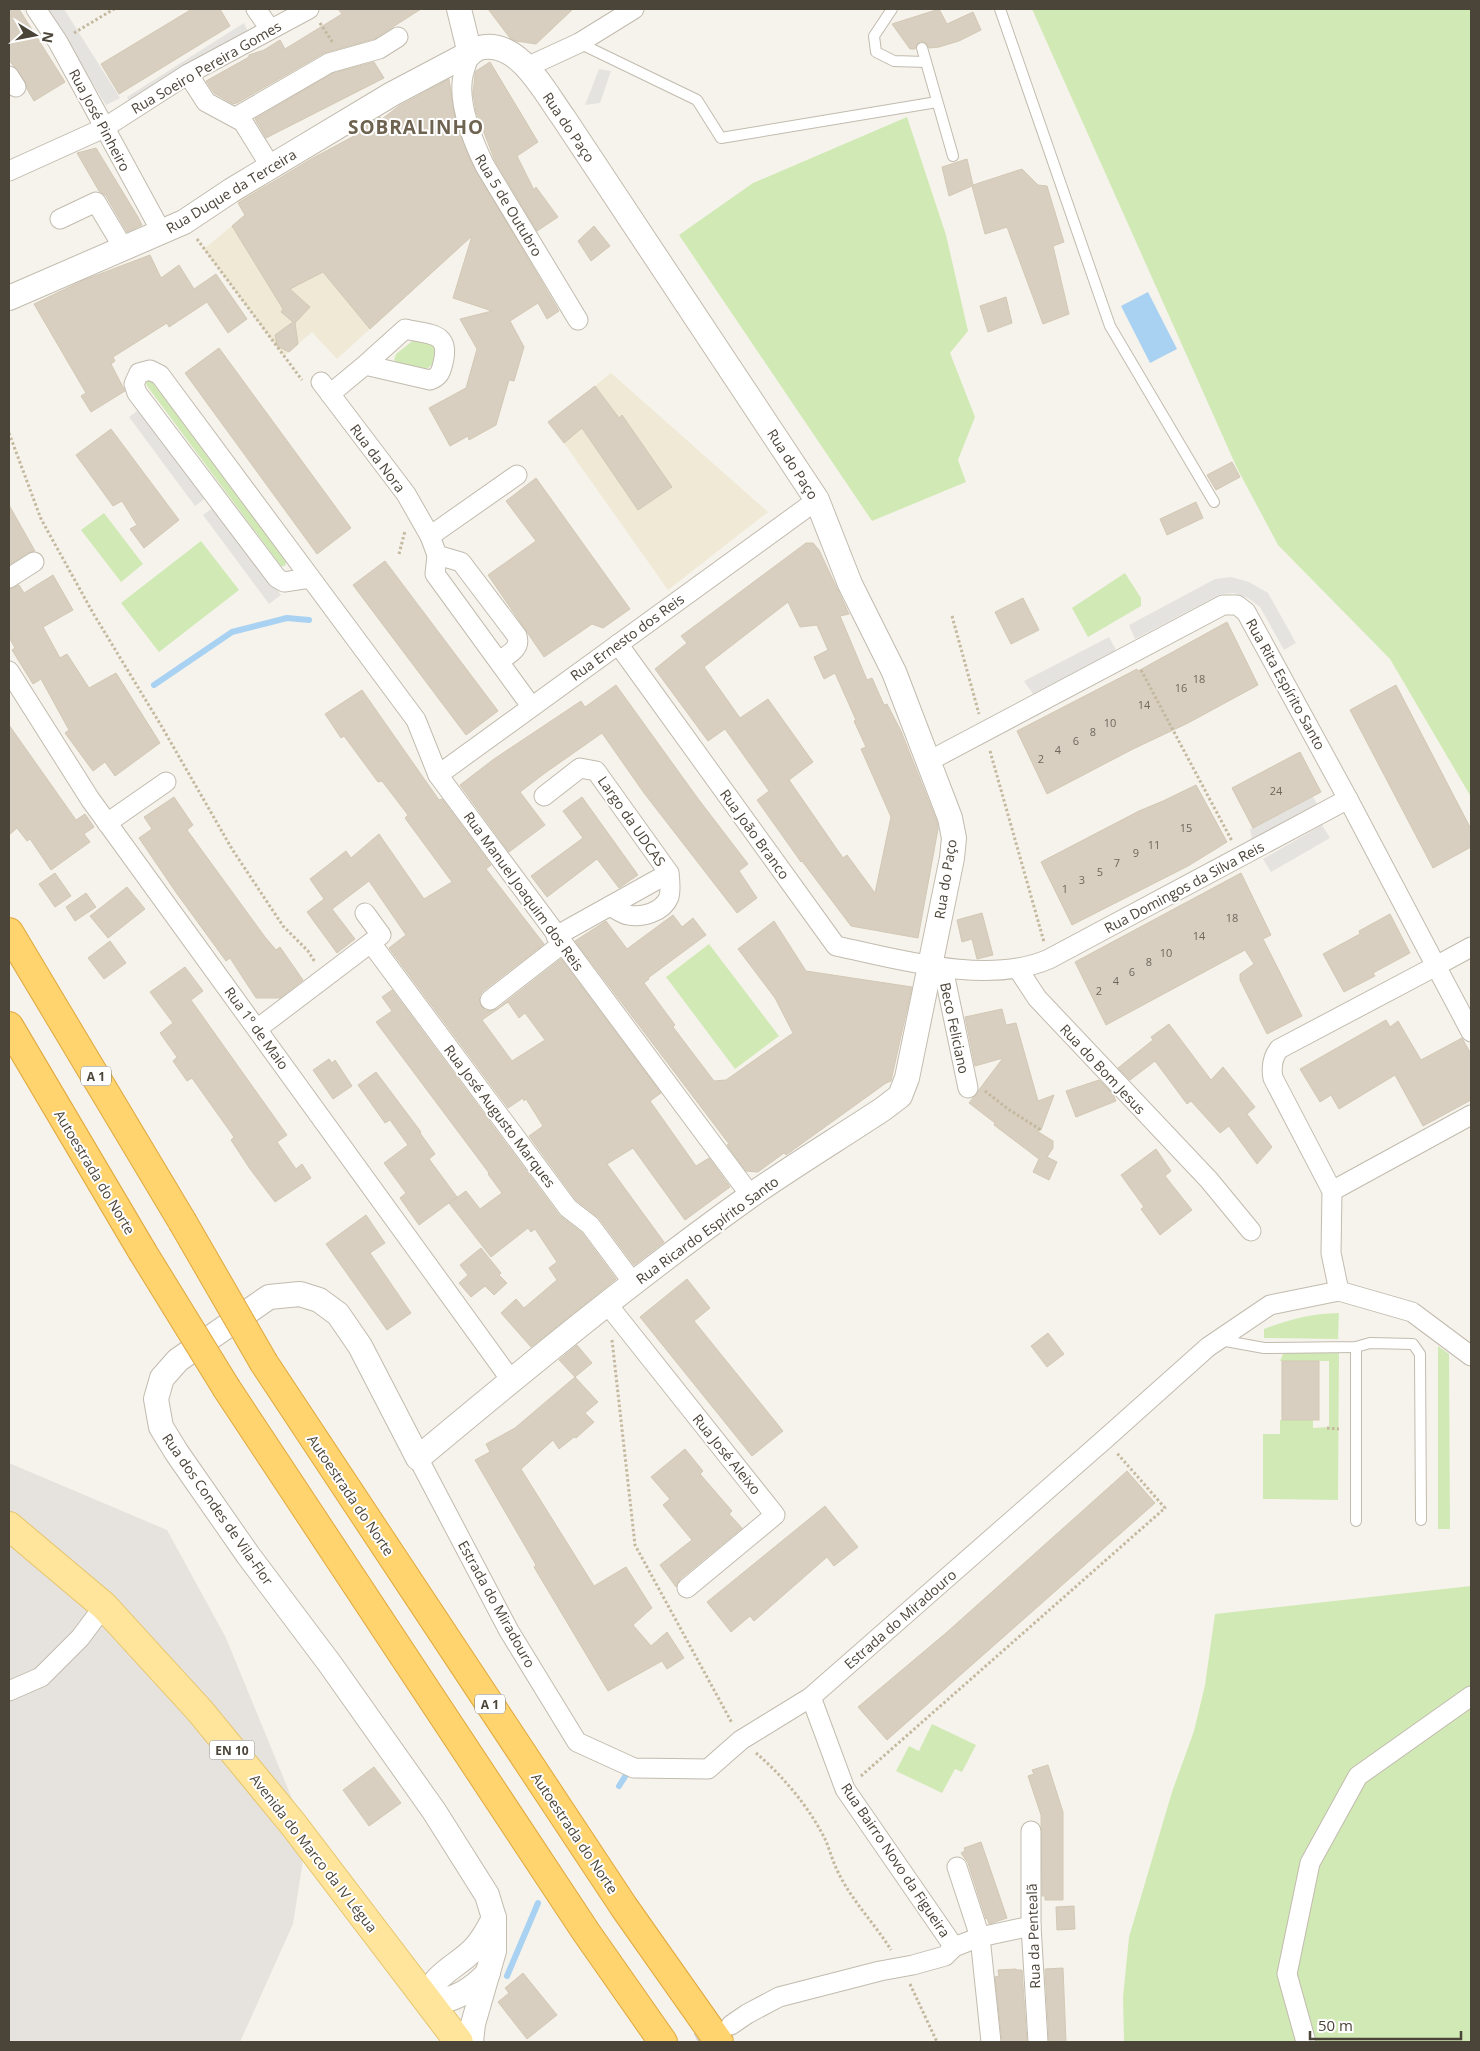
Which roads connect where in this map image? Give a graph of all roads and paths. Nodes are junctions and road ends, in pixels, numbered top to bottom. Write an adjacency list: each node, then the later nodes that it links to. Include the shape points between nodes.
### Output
1 (36, 9): 11 (street, Rua José Pinheiro)
2 (114, 9): 11 (path)
3 (256, 9): 9 (street)
4 (460, 9): 14 (street)
5 (634, 9): 12 (street)
6 (892, 9): 16 (lane, via 874,36 876,52 894,61)
7 (1000, 9): 34 (lane, via 1110,326)
8 (313, 13): 9 (street, Rua Soeiro Pereira Gomes); 15 (path)
9 (270, 30): 18 (street, Rua Soeiro Pereira Gomes)
10 (398, 37): 15 (street, via 379,49)
11 (58, 42): 21 (street, Rua José Pinheiro)
12 (579, 43): 17 (street); 19 (lane, via 698,100 721,138)
13 (922, 48): 16 (lane)
14 (470, 54): 17 (street, Rua do Paço, via 484,47 501,49 515,55); 23 (street, Rua Duque da Terceira, via 392,94); 29 (street, Rua 5 de Outubro, via 462,86 475,147)
15 (343, 58): 20 (street)
16 (926, 62): 19 (lane)
17 (527, 67): 33 (street, Rua do Paço)
18 (188, 74): 20 (street, via 206,102); 21 (street, Rua Soeiro Pereira Gomes)
19 (937, 102): 22 (lane)
20 (236, 117): 23 (street, via 243,122)
21 (104, 128): 24 (street, Rua Soeiro Pereira Gomes); 26 (street, Rua José Pinheiro)
22 (953, 156)
23 (271, 167): 26 (street, Rua Duque da Terceira, via 197,215)
24 (9, 171)
25 (60, 219): 27 (street, via 96,202)
26 (162, 233): 27 (street, Rua Duque da Terceira)
27 (124, 249): 28 (street, Rua Duque da Terceira)
28 (9, 298)
29 (578, 320)
30 (366, 365): 35 (street, Rua da Nora, via 325,388 406,494)
31 (9, 433): 66 (path, via 41,519 92,613 232,849 283,926 308,951)
32 (517, 475): 35 (street)
33 (817, 500): 41 (street, Rua Ernesto dos Reis); 48 (street, Rua do Paço, via 850,584 894,672)
34 (1214, 502)
35 (430, 536): 36 (street, Rua da Nora)
36 (437, 556): 43 (street, Rua da Nora, via 435,574); 43 (street, via 462,562 516,636 518,643 515,649)
37 (34, 562): 38 (street)
38 (9, 578)
39 (310, 578): 39 (street, Rua Manuel Joaquim dos Reis, via 284,582 277,578 137,393 134,384 139,373 150,370 160,375); 49 (street, Rua Manuel Joaquim dos Reis, via 416,720)
40 (952, 616): 46 (path)
41 (618, 644): 45 (street, Rua Ernesto dos Reis); 64 (street, Rua João Branco, via 836,946)
42 (1132, 654): 48 (street, Rua Rita Espírito Santo); 52 (street, Rua Rita Espírito Santo, via 1223,605 1237,606 1246,612); 54 (path)
43 (500, 661): 45 (street, Rua da Nora)
44 (9, 671): 53 (street, Rua 1º de Maio)
45 (531, 706): 49 (street, Rua Ernesto dos Reis)
46 (981, 720)
47 (987, 743): 62 (path)
48 (929, 762): 64 (street, Rua do Paço, via 954,838)
49 (438, 775): 59 (street, Rua Manuel Joaquim dos Reis)
50 (166, 782): 53 (street)
51 (544, 796): 55 (street, Largo da UDCAS, via 580,768 596,771)
52 (1348, 799): 54 (street, Rua Domingos da Silva Reis); 63 (street, Rua Rita Espírito Santo)
53 (107, 823): 69 (street, Rua 1º de Maio)
54 (1240, 856): 65 (street, Rua Domingos da Silva Reis, via 1048,959)
55 (669, 873): 56 (street, Largo da UDCAS); 56 (street, Largo da UDCAS, via 668,899 649,914 626,915)
56 (610, 906): 59 (street, Largo da UDCAS)
57 (365, 913): 60 (street, via 381,935)
58 (9, 932): 109 (highway, Autoestrada do Norte / A 1, bridge, via 264,1363 624,1907)
59 (559, 940): 67 (street, Largo da UDCAS); 75 (street, Rua Manuel Joaquim dos Reis)
60 (371, 943): 66 (street); 77 (street, Rua José Augusto Marques, via 568,1208 590,1225)
61 (1471, 947): 63 (street)
62 (1046, 950)
63 (1436, 966): 70 (street, Rua Rita Espírito Santo); 74 (street, via 1275,1054 1272,1062 1274,1078)
64 (937, 967): 65 (street, via 956,970); 71 (street, Beco Feliciano); 75 (street, Rua Ricardo Espírito Santo, via 900,1096)
65 (1018, 969): 76 (street, Rua do Bom Jesus, via 1036,998 1209,1180)
66 (326, 977): 69 (street)
67 (490, 1000)
68 (9, 1026): 112 (highway, Autoestrada do Norte, bridge, via 227,1389 586,1932)
69 (257, 1029): 83 (street, Rua 1º de Maio)
70 (1471, 1032)
71 (968, 1088): 73 (path, via 983,1089)
72 (1471, 1115): 74 (street)
73 (1041, 1130)
74 (1332, 1191): 78 (street, via 1331,1253)
75 (751, 1196): 77 (street, Rua Ricardo Espírito Santo)
76 (1251, 1231)
77 (634, 1284): 79 (street, Rua Ricardo Espírito Santo)
78 (1339, 1291): 80 (street, Estrada do Miradouro, via 1270,1305); 82 (street, Estrada do Miradouro, via 1412,1312)
79 (608, 1304): 83 (street, Rua Ricardo Espírito Santo); 91 (street, Rua José Aleixo, via 775,1515); 96 (path, via 634,1545)
80 (1218, 1340): 81 (lane, via 1264,1348); 86 (street, Estrada do Miradouro)
81 (1356, 1347): 88 (lane, via 1370,1343 1408,1342 1418,1348); 89 (lane)
82 (1471, 1356)
83 (511, 1380): 87 (street, Rua Ricardo Espírito Santo)
84 (1327, 1428): 85 (path)
85 (1339, 1429)
86 (1105, 1439): 95 (street, Estrada do Miradouro); 97 (path, via 1164,1508)
87 (418, 1458): 96 (street, Estrada do Miradouro, via 509,1631 577,1742 634,1768 708,1769); 100 (street, Rua dos Condes de Vila-Flor, via 360,1346 338,1314 319,1300 300,1294 269,1297 178,1360 162,1378 156,1399 162,1427 178,1453 434,1811 487,1895)
88 (1420, 1520)
89 (1356, 1521)
90 (9, 1526): 92 (main road, Avenida do Marco da IV Légua / EN 10)
91 (688, 1588)
92 (104, 1606): 93 (street, via 80,1638 41,1677); 105 (main road, Avenida do Marco da IV Légua / EN 10, via 200,1711 293,1824)
93 (9, 1691)
94 (1471, 1696): 116 (street, via 1358,1776 1310,1863 1287,1974)
95 (811, 1697): 96 (street, Estrada do Miradouro); 97 (street, Rua Bairro Novo da Figueira)
96 (742, 1740): 104 (path, via 772,1766 795,1793 825,1839 839,1875)
97 (845, 1789): 103 (street, Rua Bairro Novo da Figueira)
98 (1031, 1831): 101 (street, Rua da Pentealã)
99 (957, 1867): 102 (street)
100 (494, 1918): 106 (street, Rua dos Condes de Vila-Flor, via 494,1951); 107 (street, via 471,1952)
101 (1031, 1926): 102 (street, Rua Bairro Novo da Figueira); 115 (street, Rua da Pentealã)
102 (980, 1937): 103 (street, Rua Bairro Novo da Figueira); 114 (street)
103 (954, 1947): 104 (street, via 944,1956)
104 (901, 1967): 109 (street, via 779,1997 747,2014); 113 (path)
105 (407, 1973): 107 (street, via 424,1978); 108 (main road, Avenida do Marco da IV Légua / EN 10)
106 (488, 1973): 108 (street, via 464,1993 445,2000); 111 (street, Rua dos Condes de Vila-Flor)
107 (442, 1975): 108 (street, via 431,1987)
108 (428, 2001): 110 (main road, Avenida do Marco da IV Légua / EN 10)
109 (725, 2034)
110 (460, 2042)
111 (471, 2042)
112 (664, 2042)
113 (937, 2042)
114 (991, 2042)
115 (1038, 2042)
116 (1306, 2042)

